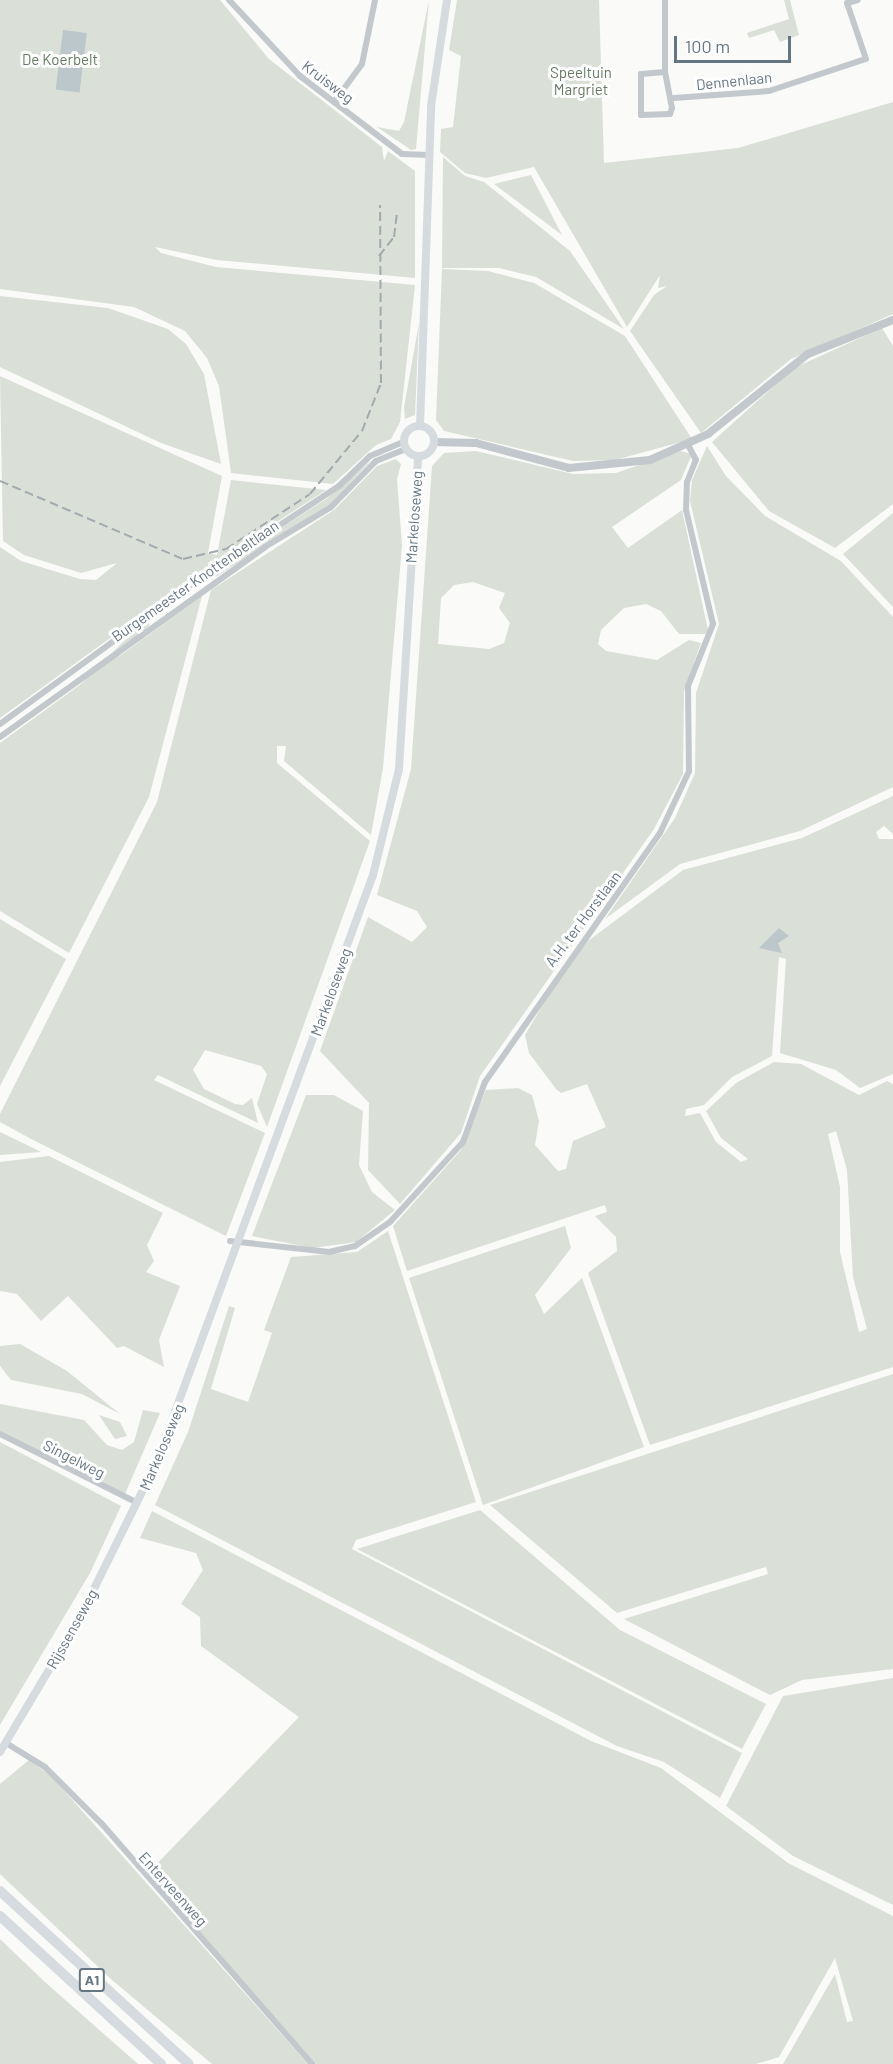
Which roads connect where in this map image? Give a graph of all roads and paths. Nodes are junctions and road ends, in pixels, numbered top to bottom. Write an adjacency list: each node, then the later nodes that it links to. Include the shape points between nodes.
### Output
1 (229, 0): 8 (street, Kruisweg, via 289,68)
2 (375, 0): 8 (street, via 362,64)
3 (447, 0): 9 (main road, via 434,73)
4 (665, 0): 6 (street)
5 (858, 0): 7 (street, Dennenlaan, via 847,3 866,59 769,92)
6 (665, 72): 7 (street); 7 (street, via 640,74 641,115 670,114)
7 (674, 98)
8 (334, 102): 9 (street, Kruisweg, via 402,154)
9 (429, 155): 11 (main road)
10 (893, 320): 13 (street, via 808,354)
11 (420, 426): 12 (main road); 14 (main road, via 407,432)
12 (434, 441): 13 (street, via 476,443 538,462 589,469 634,464); 15 (main road, via 429,453)
13 (688, 445): 20 (street, A.H. ter Horstlaan, via 696,460 686,510 713,624 688,686 689,771 671,814 485,1082 463,1142 418,1194 376,1234 342,1249 316,1252)
14 (404, 446): 15 (main road); 16 (street, Burgemeester Knottenbeltlaan, via 370,456 333,491 204,575); 17 (street, Burgemeester Knottenbeltlaan, via 376,461 331,507 246,560)
15 (418, 457): 20 (main road, Markeloseweg, via 393,808)
16 (36, 698): 17 (street); 18 (street, Burgemeester Knottenbeltlaan)
17 (43, 706): 19 (street, Burgemeester Knottenbeltlaan)
18 (0, 724)
19 (0, 737)
20 (235, 1242): 22 (main road, Markeloseweg)
21 (0, 1434): 22 (street, Singelweg)
22 (138, 1503): 23 (main road, Rijssenseweg, via 77,1623)
23 (6, 1743): 24 (main road, Rijssenseweg); 29 (street, Enterveenweg, via 45,1767 95,1816)
24 (0, 1752)
25 (0, 1892): 28 (highway, A1)
26 (0, 1916): 27 (highway, A1)
27 (161, 2064)
28 (189, 2064)
29 (312, 2064)

